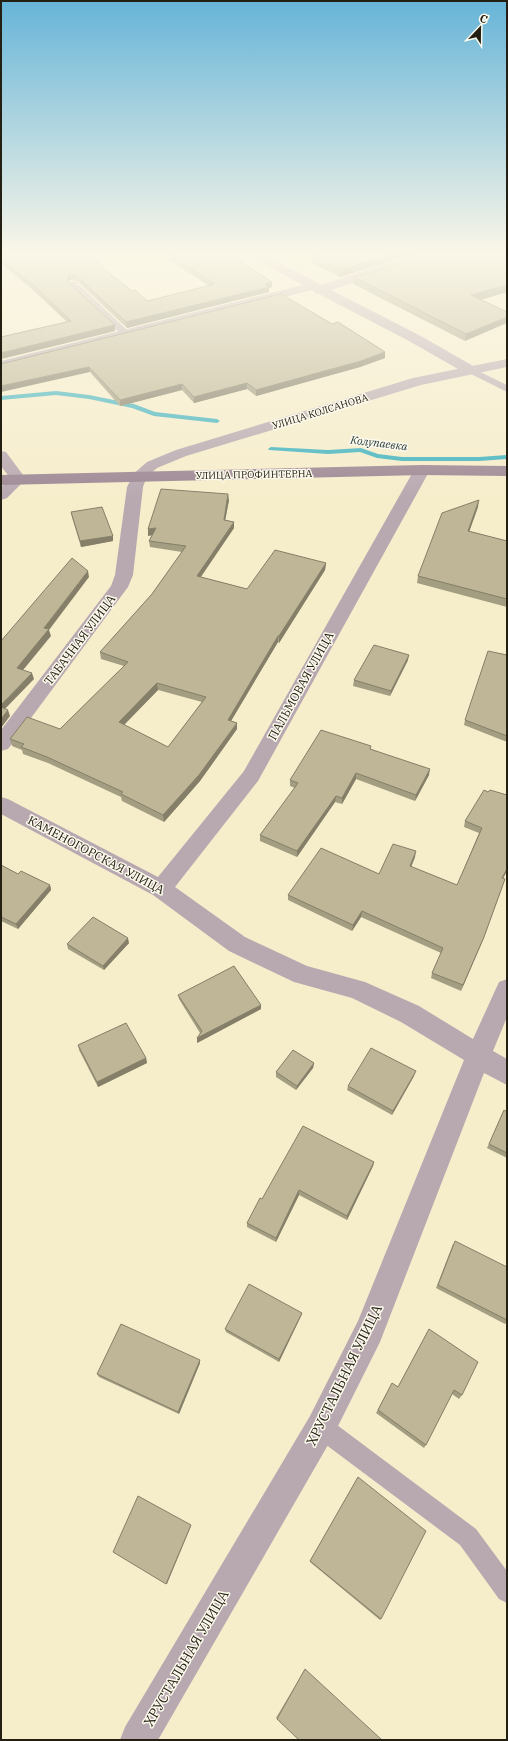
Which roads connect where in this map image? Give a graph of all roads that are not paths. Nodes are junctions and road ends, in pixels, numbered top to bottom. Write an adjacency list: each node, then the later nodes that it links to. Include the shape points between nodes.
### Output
1 (116, 335): 4 (street)
2 (409, 335): 5 (street)
3 (507, 363): 5 (street, УЛИЦА КОЛСАНОВА)
4 (1, 365)
5 (470, 370): 6 (lane); 10 (street, УЛИЦА КОЛСАНОВА, via 418,381 181,453 152,465)
6 (507, 390)
7 (1, 456): 11 (street)
8 (422, 470): 9 (main road, УЛИЦА ПРОФИНТЕРНА); 10 (main road, УЛИЦА ПРОФИНТЕРНА); 16 (street, ПАЛЬМОВАЯ УЛИЦА, via 251,776)
9 (507, 471)
10 (139, 476): 11 (main road, УЛИЦА ПРОФИНТЕРНА); 14 (street, ТАБАЧНАЯ УЛИЦА, via 134,487 124,575 119,587)
11 (18, 479): 12 (main road, УЛИЦА ПРОФИНТЕРНА); 13 (street)
12 (1, 480)
13 (1, 495)
14 (1, 744)
15 (1, 805): 16 (street, КАМЕНОГОРСКАЯ УЛИЦА)
16 (161, 889): 18 (street, КАМЕНОГОРСКАЯ УЛИЦА, via 237,944 302,975 357,989 410,1014)
17 (507, 989): 18 (street, ХРУСТАЛЬНАЯ УЛИЦА)
18 (478, 1056): 19 (street, КАМЕНОГОРСКАЯ УЛИЦА); 20 (street, ХРУСТАЛЬНАЯ УЛИЦА, via 369,1331)
19 (507, 1072)
20 (321, 1427): 21 (lane, via 468,1537); 22 (street, ХРУСТАЛЬНАЯ УЛИЦА)
21 (507, 1590)
22 (138, 1740)

